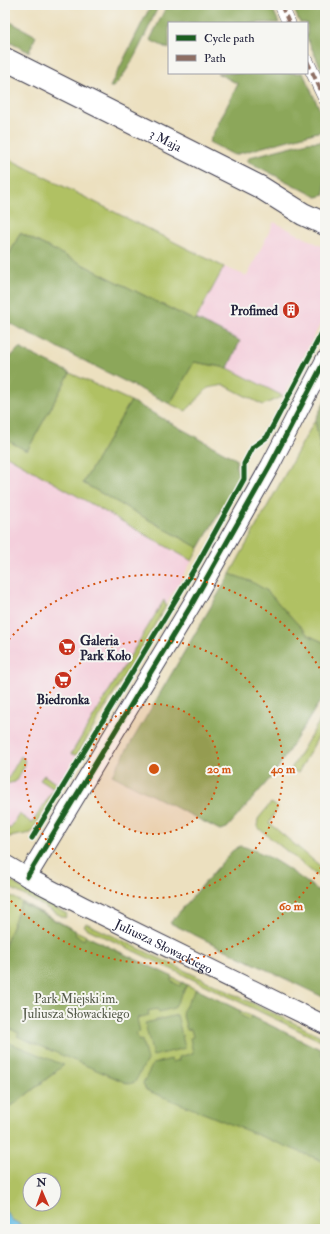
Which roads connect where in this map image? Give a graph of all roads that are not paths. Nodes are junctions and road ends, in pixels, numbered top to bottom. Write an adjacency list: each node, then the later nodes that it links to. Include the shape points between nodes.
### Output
1 (281, 5): 2 (street)
2 (289, 22)
3 (5, 59): 6 (street, 3 Maja, via 260,187)
4 (308, 63): 5 (street)
5 (325, 99)
6 (325, 224)
7 (325, 360): 9 (street, via 270,466 192,604)
8 (5, 864): 9 (street, Juliusza Słowackiego)
9 (27, 878): 10 (street, Juliusza Słowackiego)
10 (325, 1025)

